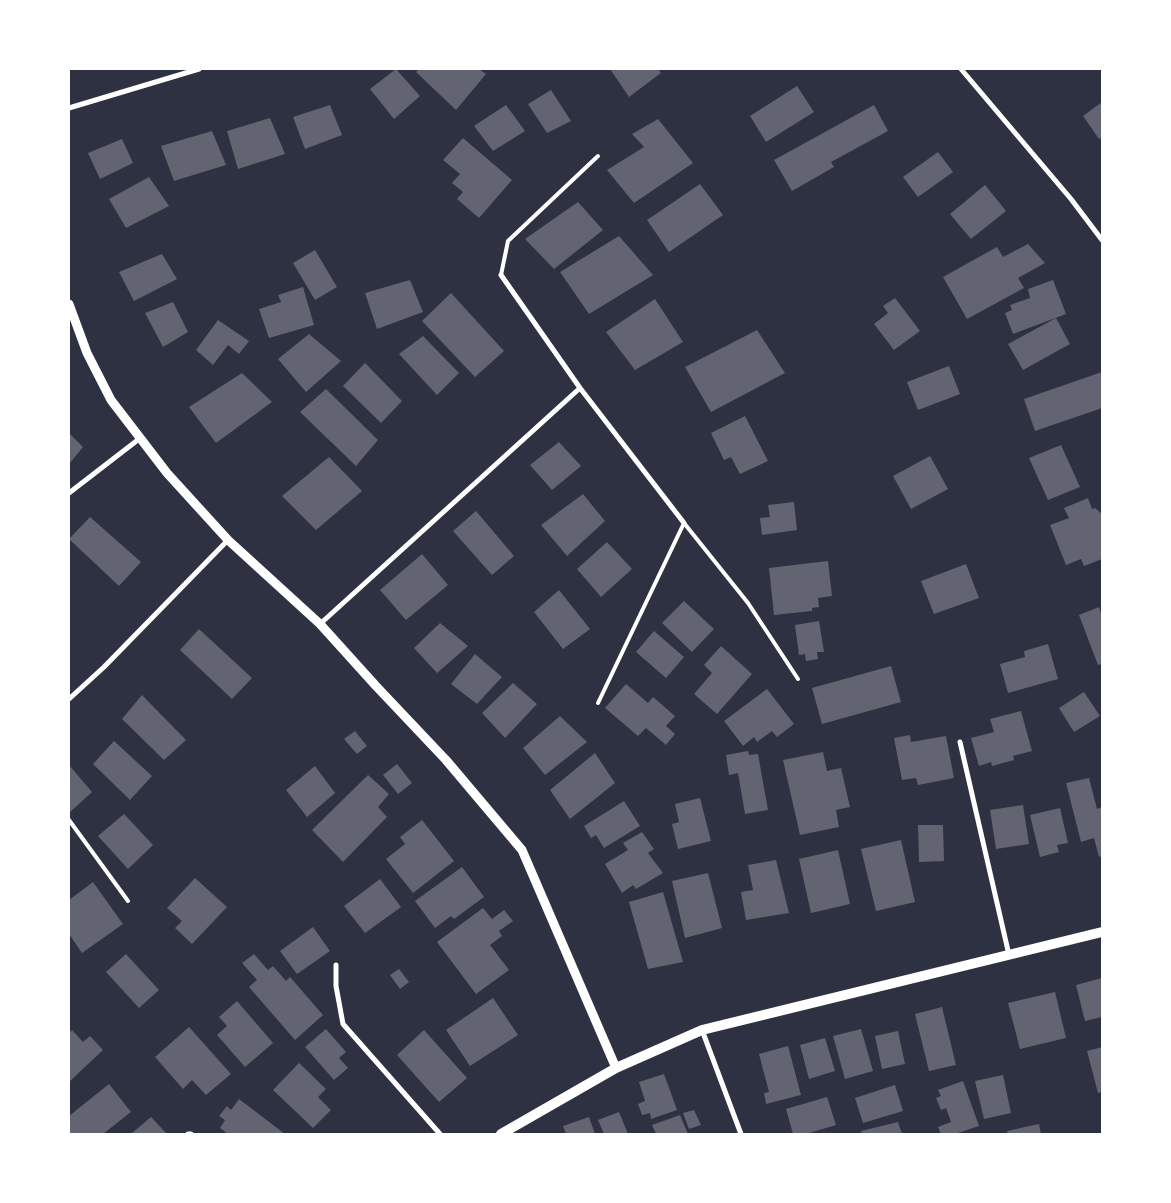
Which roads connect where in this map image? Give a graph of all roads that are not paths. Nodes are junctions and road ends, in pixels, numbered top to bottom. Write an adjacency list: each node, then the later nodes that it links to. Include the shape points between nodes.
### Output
1 (200, 69): 3 (street)
2 (961, 69): 5 (street)
3 (69, 108)
4 (598, 156): 6 (lane, via 508,240)
5 (1102, 240)
6 (501, 275): 8 (street)
7 (69, 304): 9 (street, via 87,353 107,392)
8 (580, 388): 11 (street); 13 (street)
9 (139, 439): 10 (street); 12 (street)
10 (69, 493)
11 (684, 523): 14 (lane, via 748,603); 16 (lane)
12 (228, 540): 13 (street); 15 (street)
13 (320, 624): 24 (street, via 446,760 522,850)
14 (798, 679)
15 (69, 699)
16 (598, 703)
17 (960, 742): 21 (street)
18 (69, 820): 19 (lane)
19 (128, 901)
20 (1102, 932): 21 (main road)
21 (1009, 955): 23 (main road)
22 (336, 965): 25 (street, via 343,1024)
23 (702, 1030): 24 (main road); 27 (street)
24 (616, 1068): 26 (main road)
25 (440, 1134)
26 (501, 1134)
27 (741, 1134)

